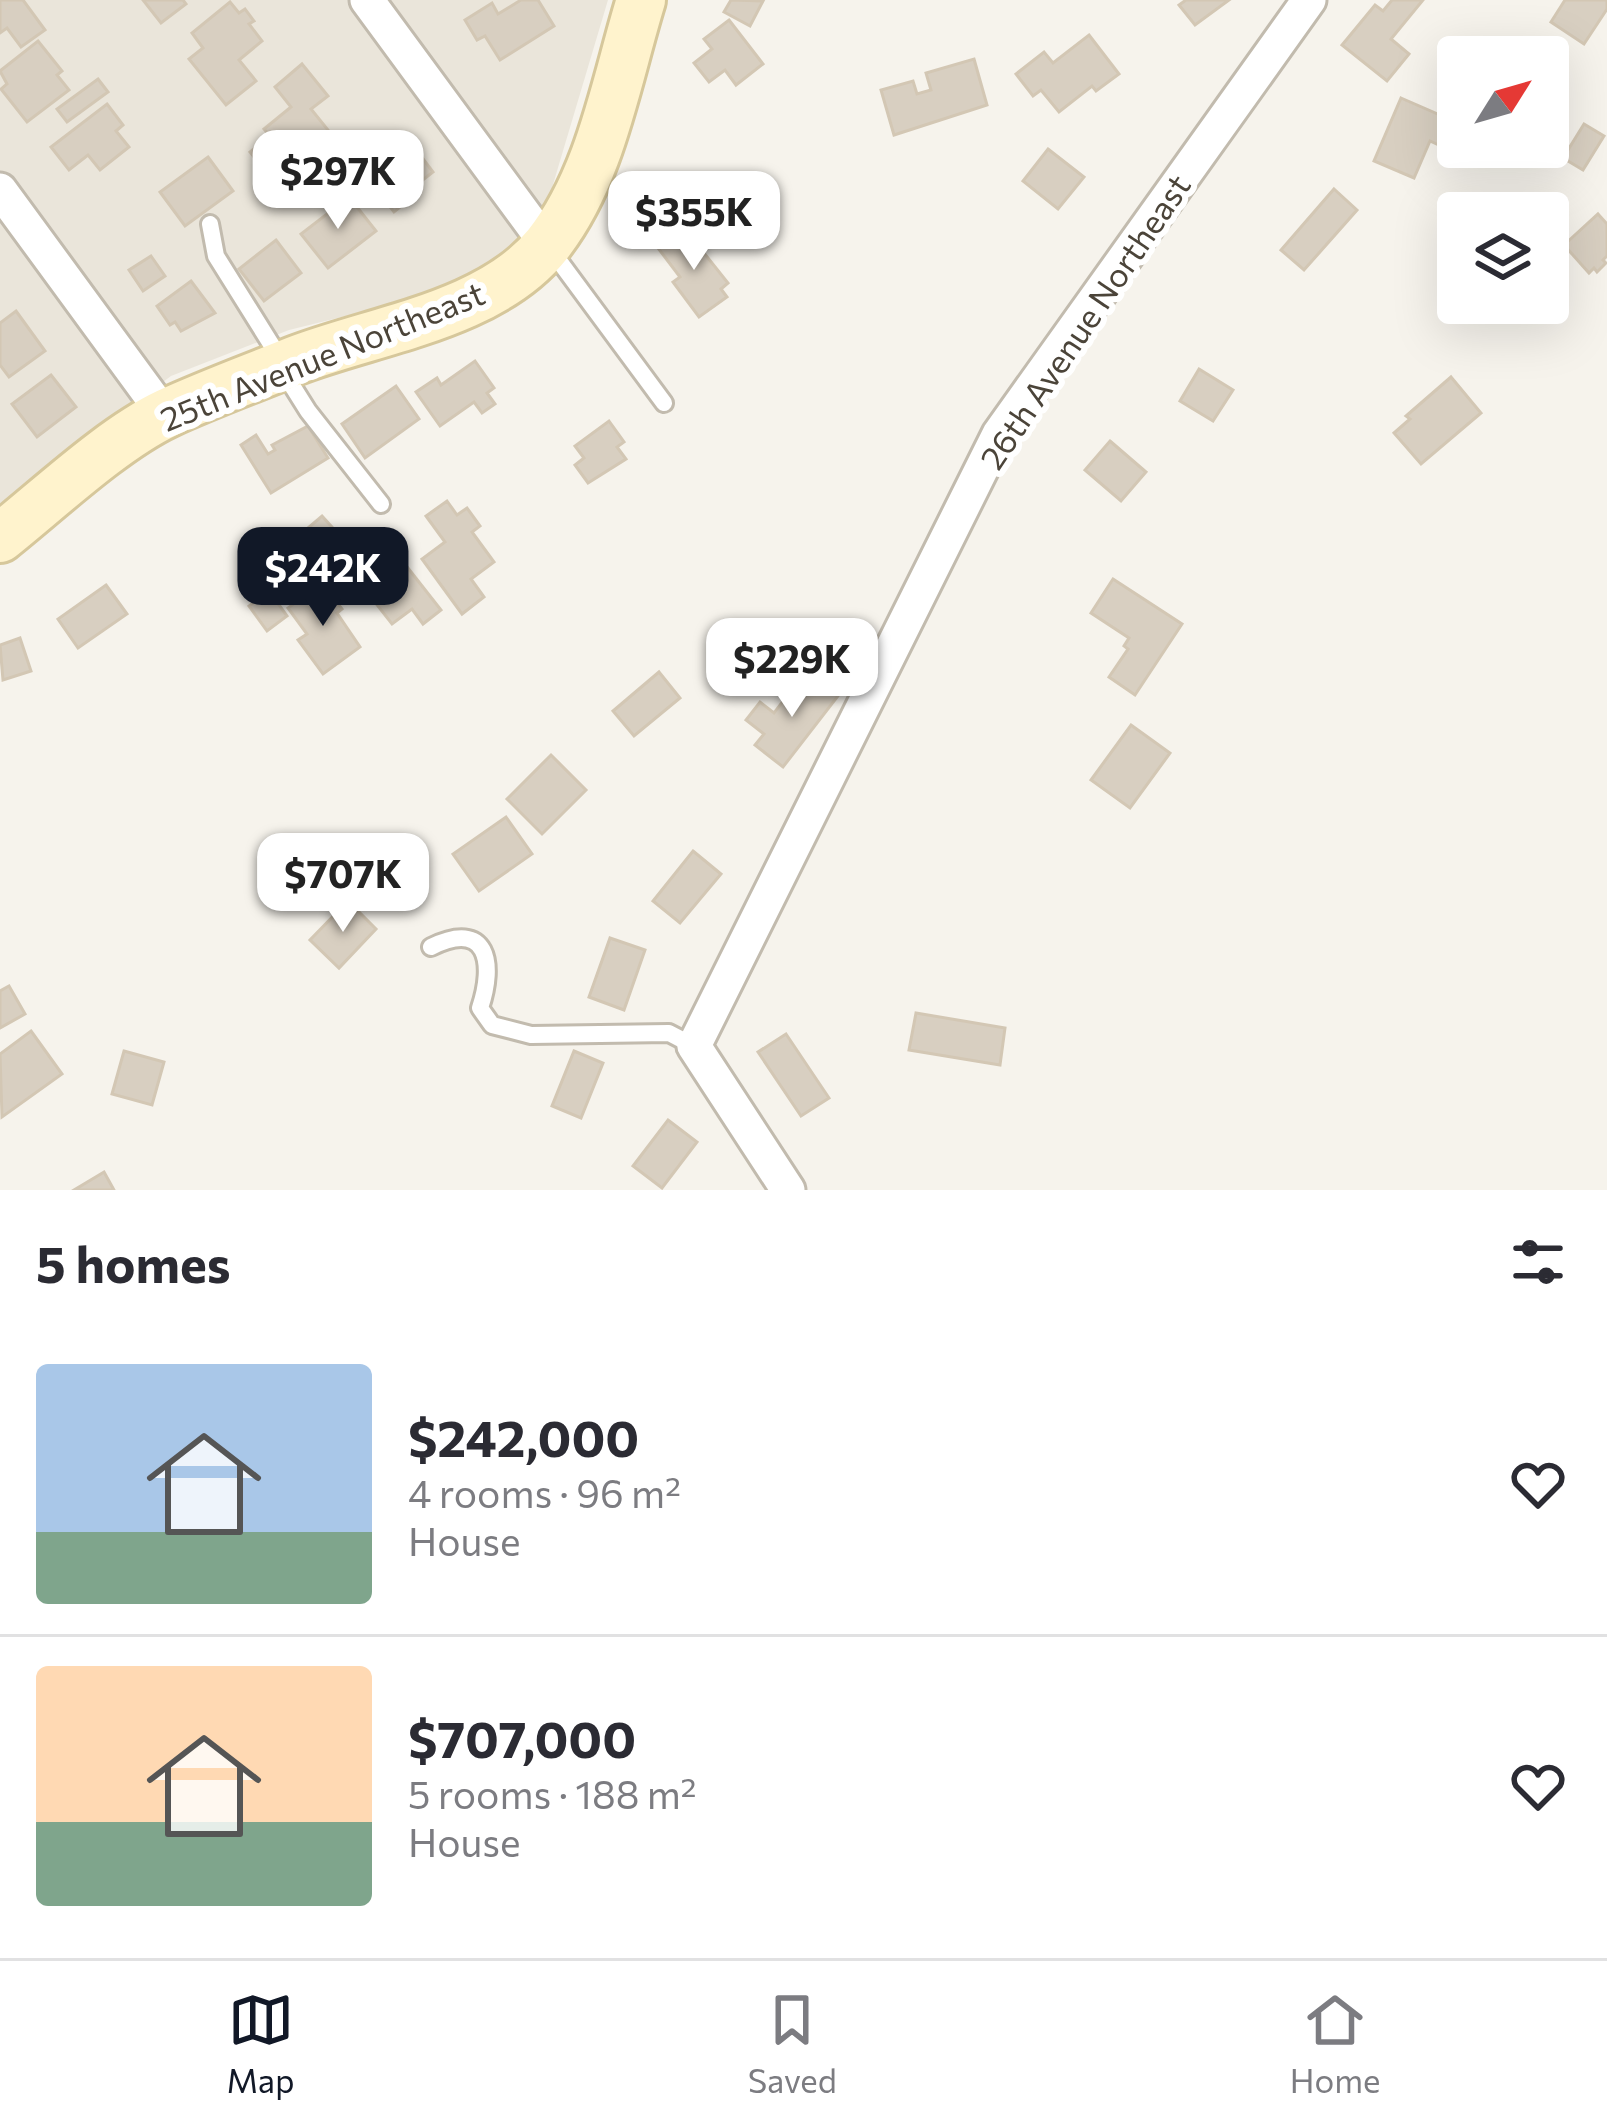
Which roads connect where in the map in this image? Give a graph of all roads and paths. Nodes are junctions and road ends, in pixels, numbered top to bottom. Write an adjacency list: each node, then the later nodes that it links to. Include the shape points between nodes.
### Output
1 (367, 0): 6 (street)
2 (641, 0): 6 (street, 25th Avenue Northeast, via 588,176)
3 (1309, 0): 13 (street, 26th Avenue Northeast, via 999,434)
4 (0, 190): 9 (street)
5 (210, 224): 7 (lane, via 216,256)
6 (547, 245): 7 (street, 25th Avenue Northeast, via 493,288 409,326); 8 (lane)
7 (282, 366): 9 (street, 25th Avenue Northeast); 10 (lane)
8 (664, 403)
9 (164, 414): 11 (street, 25th Avenue Northeast)
10 (381, 503)
11 (0, 538)
12 (431, 947): 13 (lane, via 454,938 479,944 487,971 480,1008 492,1024 531,1035 669,1033)
13 (694, 1046): 14 (street)
14 (788, 1190)

